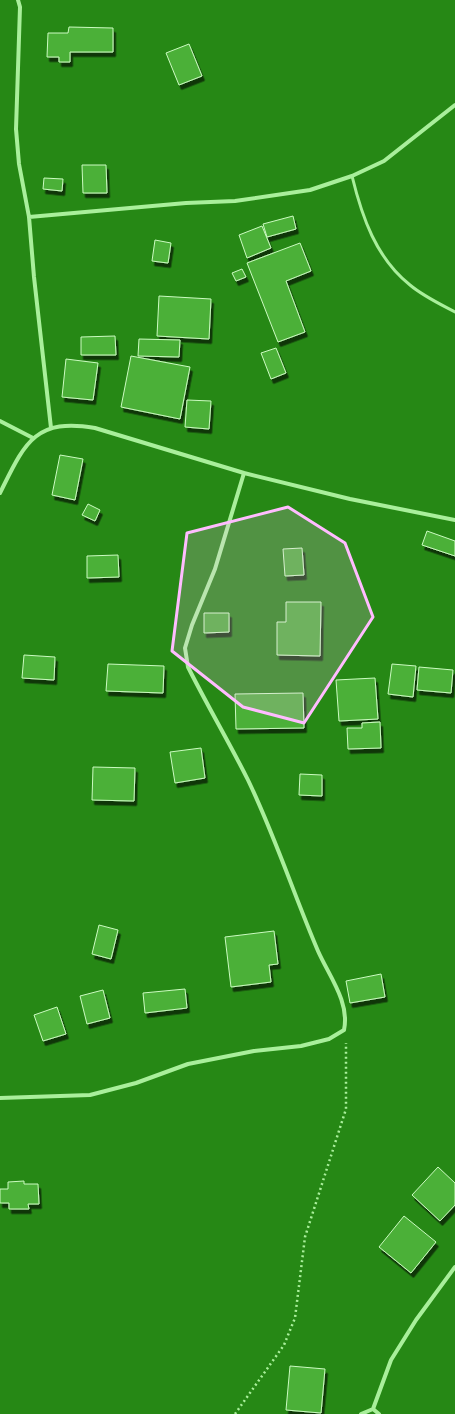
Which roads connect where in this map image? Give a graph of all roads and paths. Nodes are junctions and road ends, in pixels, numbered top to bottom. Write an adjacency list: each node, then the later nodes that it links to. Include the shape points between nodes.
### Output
1 (18, 0): 4 (street, via 20,8 16,129 19,164)
2 (455, 105): 3 (street, via 384,161)
3 (352, 176): 4 (street, via 310,190 235,200); 5 (lane, via 372,238 390,267 410,285)
4 (29, 216): 7 (street)
5 (455, 312)
6 (0, 421): 8 (street)
7 (51, 428): 8 (street); 9 (street, via 77,425 95,428)
8 (32, 438): 10 (street, via 18,458)
9 (244, 473): 11 (street, via 350,499); 13 (street, via 215,569 185,648 188,667 248,780 272,833 318,952 343,1002 347,1019 344,1030 329,1039 301,1046 254,1050 188,1064 136,1083 90,1095)
10 (0, 493)
11 (455, 520)
12 (346, 1041): 16 (path, via 346,1109 305,1237 295,1318 284,1345)
13 (0, 1098)
14 (455, 1267): 15 (street, via 416,1320 391,1360)
15 (373, 1409): 17 (street); 18 (street)
16 (235, 1414)
17 (361, 1414)
18 (379, 1414)

